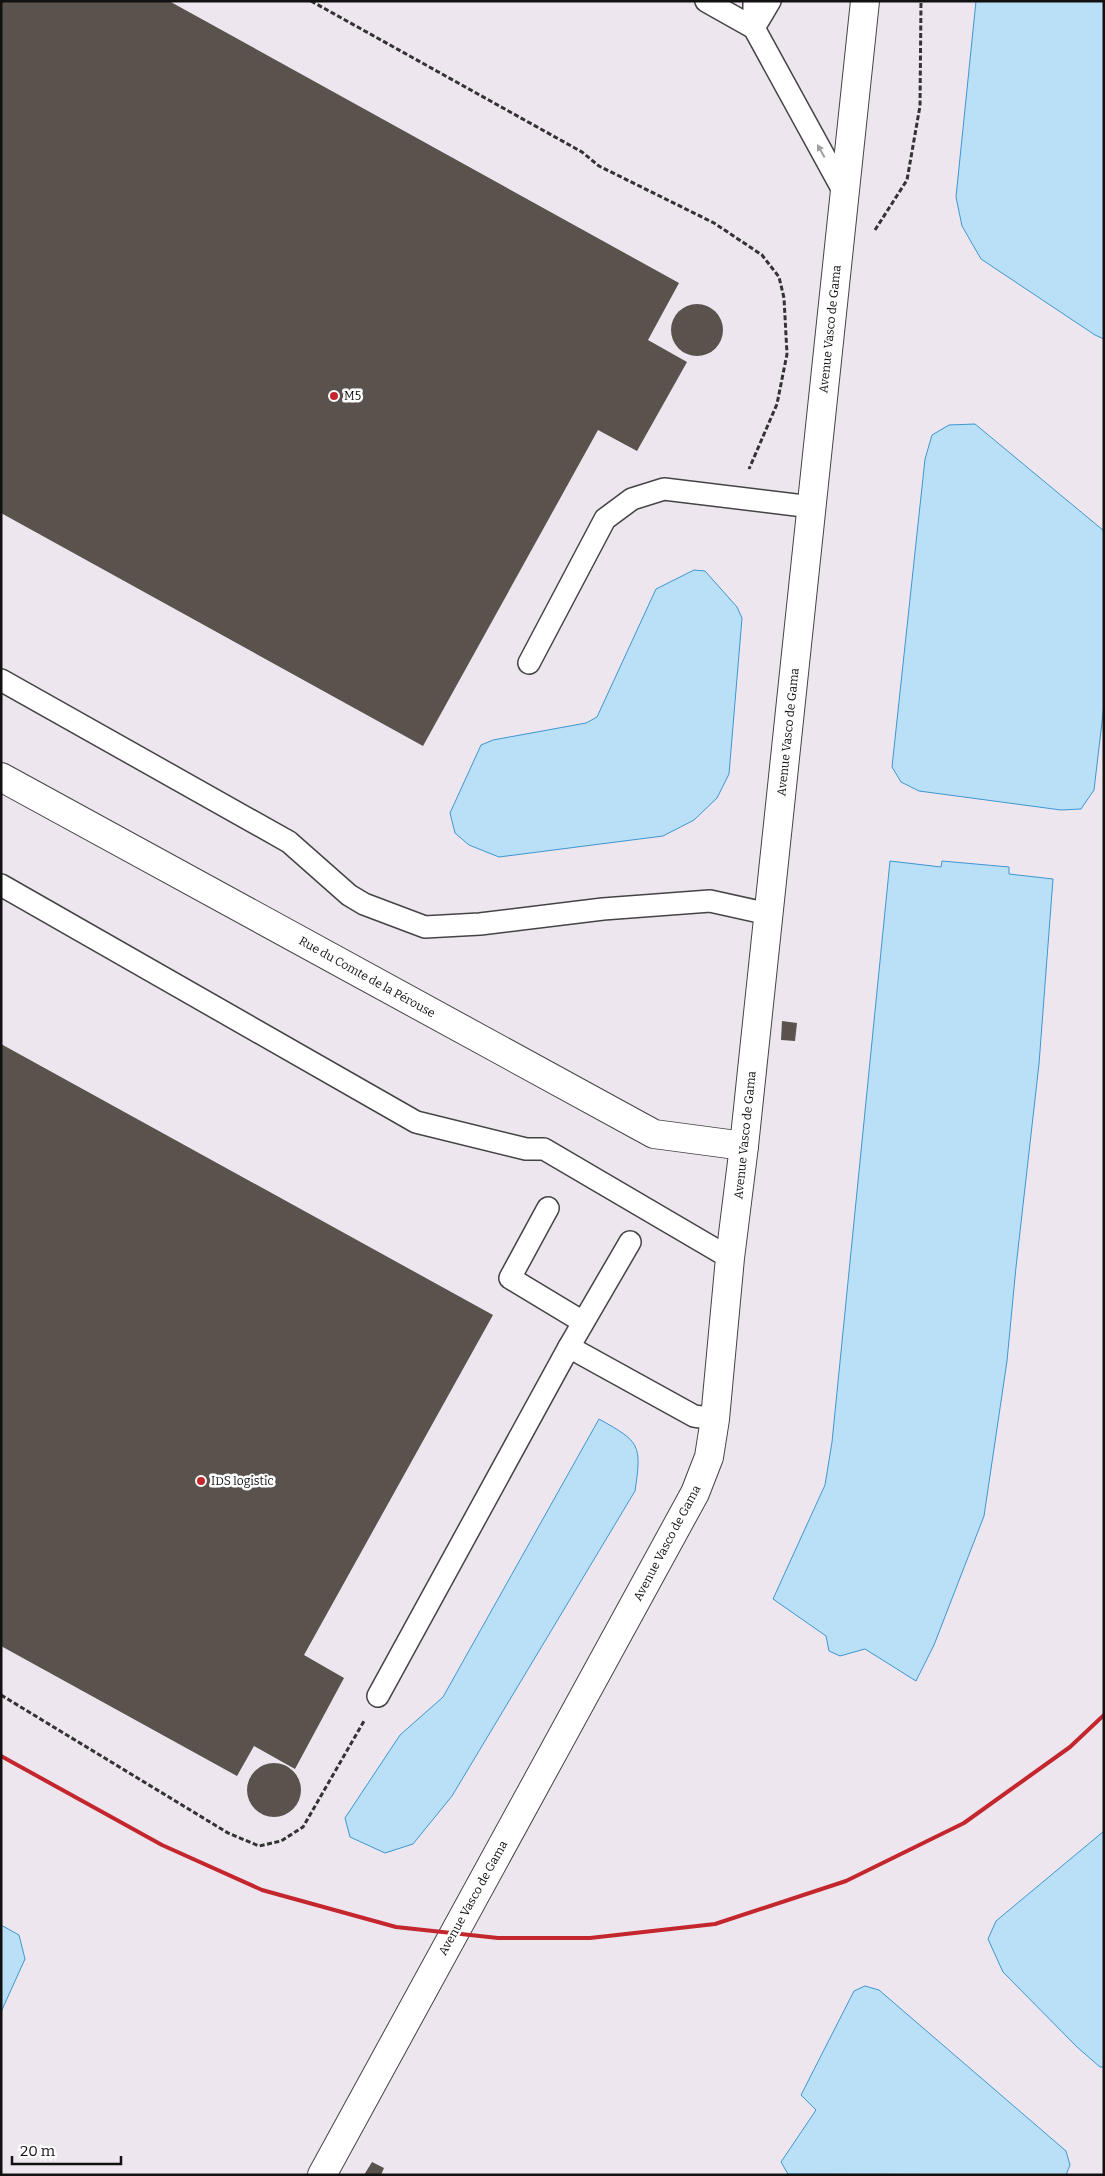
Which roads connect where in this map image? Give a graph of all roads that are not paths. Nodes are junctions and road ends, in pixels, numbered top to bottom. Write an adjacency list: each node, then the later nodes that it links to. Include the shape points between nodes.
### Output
1 (706, 1): 5 (lane)
2 (754, 1): 5 (lane)
3 (770, 1): 5 (lane)
4 (865, 1): 6 (street, Avenue Vasco de Gama)
5 (754, 28): 6 (lane, one-way to 5)
6 (845, 194): 7 (street, Avenue Vasco de Gama)
7 (812, 507): 8 (lane, via 664,490 632,499 605,520); 12 (street, Avenue Vasco de Gama)
8 (529, 663)
9 (1, 680): 12 (lane, via 289,842 349,895 364,904 425,927 480,924 603,908 710,901)
10 (1, 777): 13 (street, Rue du Comte de la Pérouse, via 654,1134)
11 (1, 885): 16 (lane, via 416,1122 526,1149 544,1149)
12 (769, 914): 13 (street, Avenue Vasco de Gama)
13 (744, 1146): 16 (street, Avenue Vasco de Gama)
14 (548, 1208): 17 (lane, via 510,1278)
15 (630, 1242): 17 (lane)
16 (730, 1258): 19 (street, Avenue Vasco de Gama)
17 (583, 1322): 18 (lane)
18 (569, 1347): 19 (lane, via 694,1416); 20 (lane)
19 (715, 1419): 21 (street, Avenue Vasco de Gama, via 709,1457 695,1493)
20 (378, 1696)
21 (322, 2175)

